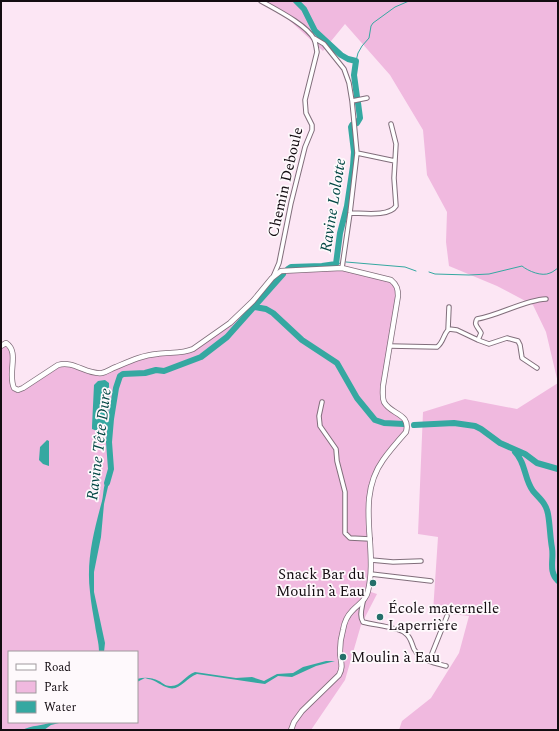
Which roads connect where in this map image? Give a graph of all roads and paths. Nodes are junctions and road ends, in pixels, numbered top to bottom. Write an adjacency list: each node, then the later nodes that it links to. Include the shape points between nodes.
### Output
1 (261, 1): 2 (street, via 305,28)
2 (314, 38): 4 (street, via 324,44 344,69); 10 (street, Chemin Deboule, via 317,52 304,107 312,130 305,147 291,203 279,263)
3 (367, 98): 4 (street)
4 (352, 101): 6 (street)
5 (391, 124): 7 (street, via 396,144)
6 (357, 153): 7 (street); 8 (street)
7 (395, 161): 8 (street, via 395,208 379,214)
8 (350, 213): 9 (street)
9 (342, 268): 10 (street, via 285,271); 16 (street, via 395,283 398,296)
10 (272, 278): 15 (street, via 244,310 220,331 188,352 144,357 103,372 92,373 70,364 58,365 18,390 14,388 11,380 11,346 6,343)
11 (546, 299): 14 (street, via 477,319 476,326 481,333)
12 (449, 307): 13 (street)
13 (448, 330): 14 (street, via 457,330); 16 (street, via 442,343 437,347)
14 (478, 340): 17 (street, via 489,344 507,338 518,341 522,358)
15 (1, 346)
16 (390, 346): 19 (street, via 383,397 387,406 403,417 407,426 406,432 382,462 373,479 368,507)
17 (537, 368)
18 (322, 402): 19 (street, via 320,426 336,449 345,492 345,533 350,538)
19 (370, 538): 20 (street)
20 (371, 560): 21 (street); 22 (street)
21 (422, 561)
22 (371, 574): 23 (street); 24 (street, via 369,590)
23 (431, 581)
24 (363, 602): 26 (street, via 360,615 363,622 404,631 410,637 418,654); 28 (street, via 352,611 344,625 340,650 342,669 339,675 302,711)
25 (447, 616): 26 (street)
26 (428, 661): 27 (street)
27 (446, 666)
28 (291, 730)

